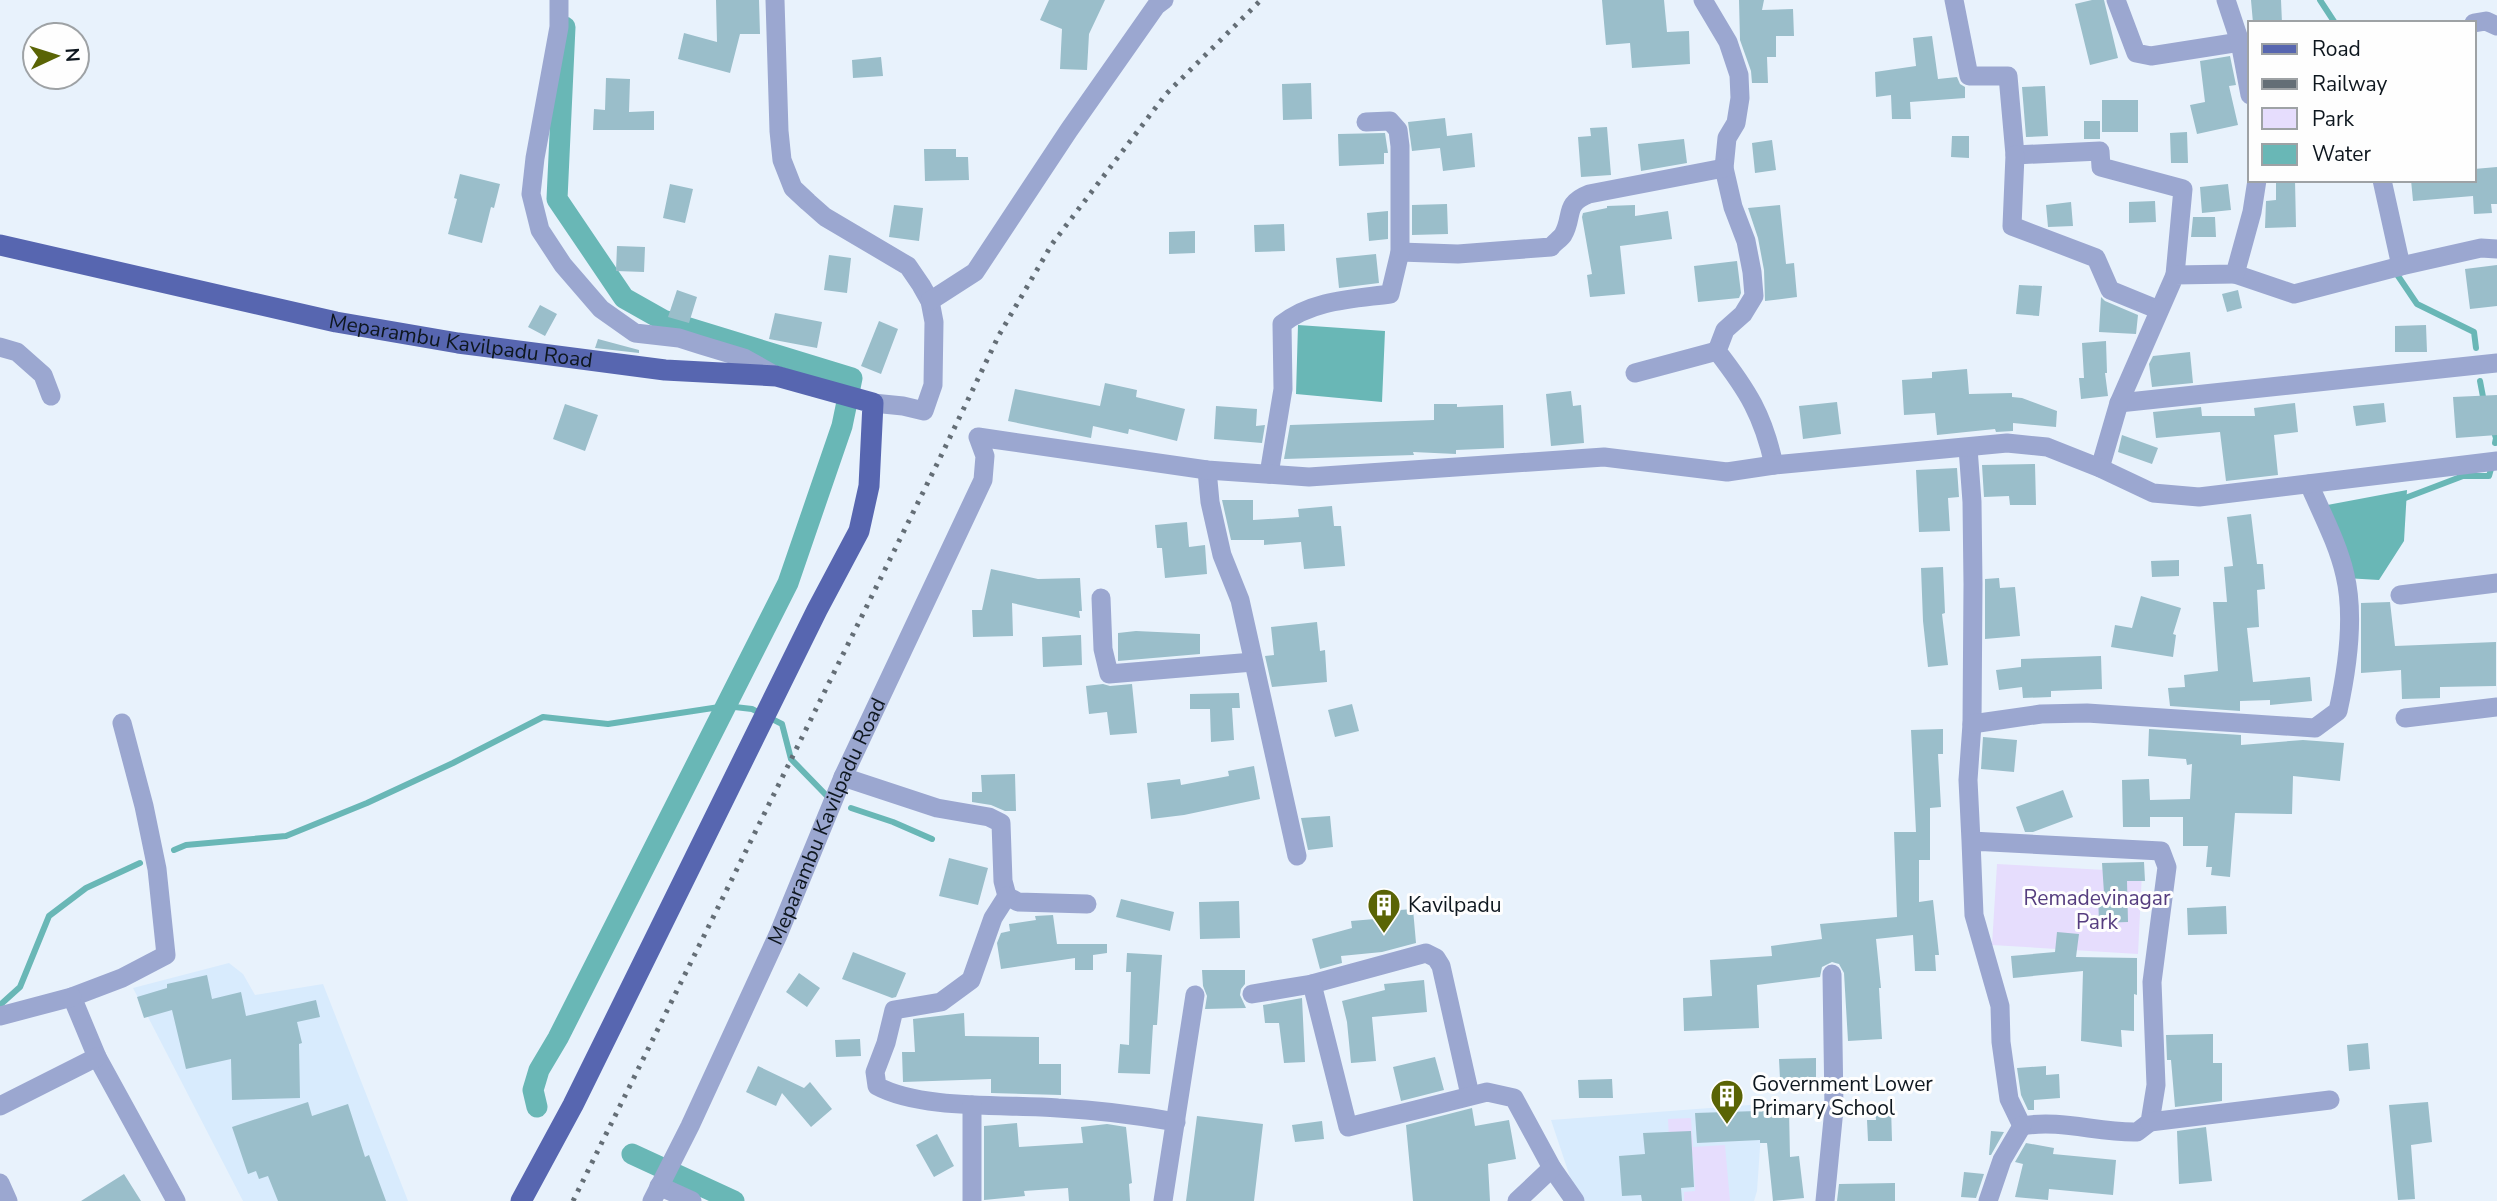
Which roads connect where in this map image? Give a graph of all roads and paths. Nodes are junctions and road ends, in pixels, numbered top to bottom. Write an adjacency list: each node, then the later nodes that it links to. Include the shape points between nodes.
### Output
1 (559, 0): 29 (street, via 559,27 531,194 540,230 601,309 635,332 679,338 744,358)
2 (775, 0): 23 (street, via 779,131 782,160 793,188 825,217 908,266)
3 (1164, 0): 23 (street, via 1069,130 975,272)
4 (1703, 0): 14 (street, via 1728,42 1739,75 1736,123 1727,138)
5 (1954, 0): 13 (street, via 1969,76 2008,76)
6 (2116, 0): 10 (street, via 2136,53 2151,56)
7 (2226, 0): 10 (street)
8 (2476, 23): 9 (street)
9 (2497, 26)
10 (2240, 43): 11 (street)
11 (2248, 85)
12 (1366, 122): 19 (street, via 1390,121 1398,130)
13 (2015, 155): 22 (street, via 2101,151 2101,167 2183,189); 24 (street, via 2012,226 2096,258 2110,290)
14 (1724, 168): 19 (street, via 1576,199 1563,234 1551,247 1458,254); 26 (street, via 1746,240 1754,296 1725,330)
15 (2258, 182): 21 (street)
16 (2382, 182): 20 (street)
17 (0, 245): 29 (main road, Meparambu Kavilpadu Road, via 336,322 665,370)
18 (2497, 248): 20 (street)
19 (1400, 252): 38 (street, via 1391,294 1298,311 1282,324 1283,389)
20 (2401, 266): 21 (street, via 2294,294)
21 (2235, 274): 22 (street)
22 (2175, 275): 24 (street)
23 (930, 301): 31 (street, Meparambu Kavilpadu Road, via 933,385 923,411)
24 (2160, 310): 32 (street)
25 (0, 347): 30 (street, via 17,352 43,375)
26 (1717, 351): 28 (street); 35 (street, via 1758,411)
27 (2497, 363): 32 (street)
28 (1635, 373)
29 (776, 376): 31 (main road, Meparambu Kavilpadu Road)
30 (51, 396)
31 (873, 403): 72 (main road, via 869,486 859,531)
32 (2119, 403): 36 (street)
33 (1968, 448): 35 (street); 36 (street, via 2007,443 2047,447); 47 (street)
34 (2497, 461): 39 (street)
35 (1773, 465): 38 (street, via 1727,472 1604,457 1309,477)
36 (2100, 468): 39 (street, via 2153,493 2199,497)
37 (1206, 470): 38 (street); 43 (street, via 1222,555 1240,600); 48 (street, Meparambu Kavilpadu Road, via 978,437 985,456 983,480)
38 (1269, 474)
39 (2309, 484): 47 (street, via 2346,576 2350,628 2338,711 2315,728 2087,713)
40 (2497, 583): 41 (street)
41 (2400, 595)
42 (1101, 598): 43 (street, via 1102,649 1109,674)
43 (1253, 662): 50 (street)
44 (2497, 707): 45 (street)
45 (2405, 718)
46 (122, 723): 57 (street, via 158,869 166,955)
47 (1972, 724): 49 (street)
48 (844, 777): 51 (street, via 937,808 1001,823); 69 (street, Meparambu Kavilpadu Road, via 778,935)
49 (1970, 841): 65 (street, via 2161,851 2167,867 2152,982 2156,1085); 66 (street, via 1974,915 2000,1006 2009,1099)
50 (1297, 856)
51 (1007, 896): 52 (street, via 1018,902); 63 (street, via 993,918 971,980 941,1002 894,1010 875,1072 877,1086 891,1094)
52 (1087, 904)
53 (1832, 974): 78 (street, via 1834,1109)
54 (1312, 984): 55 (street); 60 (street, via 1426,953 1436,958); 60 (street, via 1348,1127)
55 (1252, 994)
56 (1195, 995): 64 (street)
57 (72, 998): 58 (street); 59 (street)
58 (0, 1016)
59 (97, 1057): 62 (street); 71 (street)
60 (1470, 1095): 67 (street, via 1487,1092 1514,1098)
61 (2330, 1100): 65 (street)
62 (0, 1105)
63 (972, 1105): 64 (street, via 1131,1114); 74 (street)
64 (1176, 1122): 75 (street)
65 (2150, 1122): 66 (street, via 2137,1132 2091,1130 2063,1123)
66 (2022, 1126): 79 (street, via 2002,1160)
67 (1552, 1168): 76 (street); 77 (street)
68 (0, 1184): 70 (street)
69 (656, 1193): 73 (street)
70 (8, 1201)
71 (176, 1201)
72 (521, 1201)
73 (692, 1201)
74 (972, 1201)
75 (1163, 1201)
76 (1517, 1201)
77 (1575, 1201)
78 (1825, 1201)
79 (1988, 1201)

